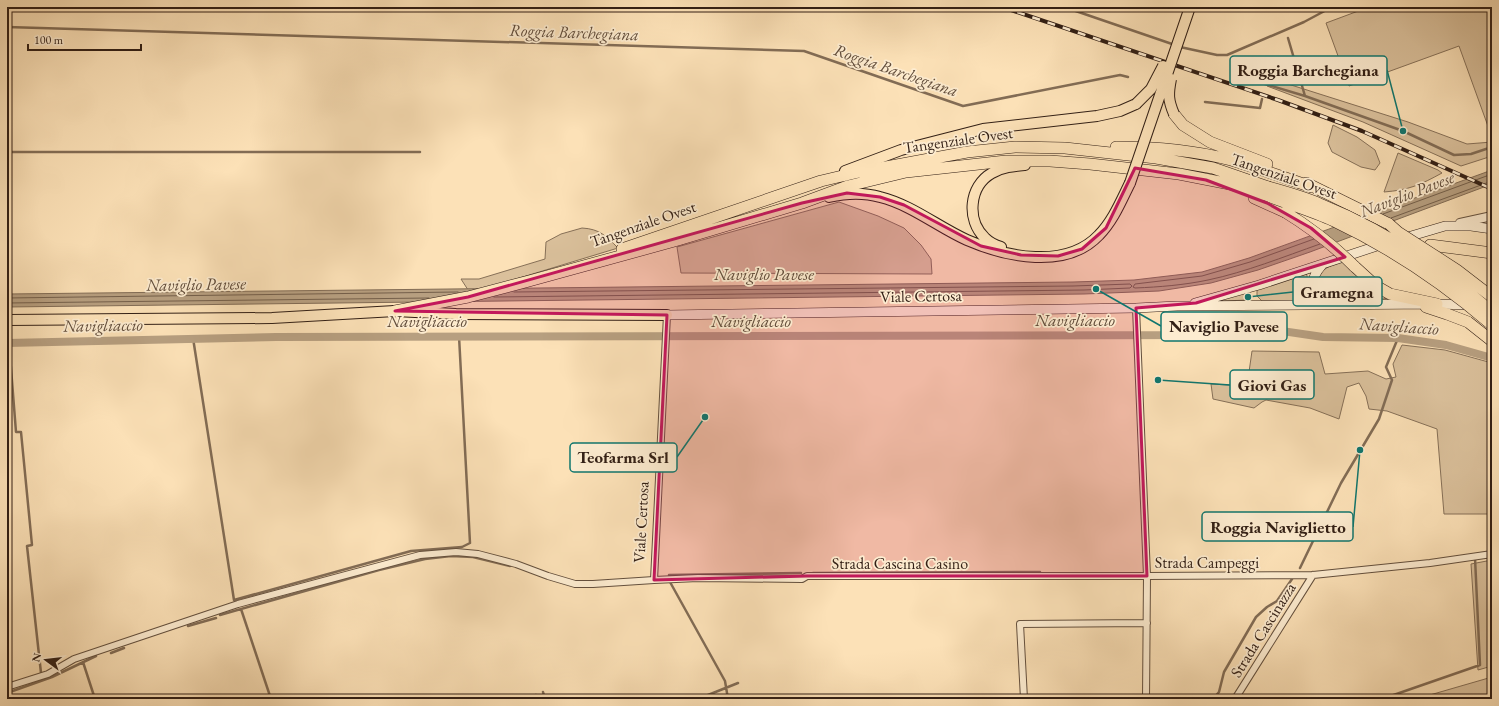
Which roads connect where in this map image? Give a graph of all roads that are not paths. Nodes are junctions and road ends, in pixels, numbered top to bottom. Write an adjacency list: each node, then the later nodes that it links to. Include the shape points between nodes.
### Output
1 (1190, 7): 2 (main road, bridge, via 1168,92); 5 (main road, bridge, via 1159,76 1151,89 1136,104 1097,116 983,129 953,136 901,150); 15 (main road, bridge, via 1130,183 1106,228 1082,249 1058,256)
2 (1174, 114): 7 (highway, via 1183,125 1210,142 1280,169)
3 (1065, 148): 5 (highway, Tangenziale Ovest, via 1015,147 967,152); 7 (highway, via 1136,147 1184,150 1230,160); 8 (highway, Tangenziale Ovest, via 1156,158 1206,167)
4 (1090, 164): 6 (highway, Tangenziale Ovest, via 1179,174); 9 (highway, Tangenziale Ovest, via 1050,161 1006,162 906,172 848,186); 15 (main road, via 1008,167 990,174 979,185 972,208 976,226 991,242)
5 (821, 180): 17 (highway, Tangenziale Ovest)
6 (1206, 180): 8 (highway, Tangenziale Ovest); 20 (highway, bridge, via 1285,212 1312,228 1376,286 1390,294)
7 (1312, 186): 11 (highway)
8 (1267, 191): 26 (highway, Tangenziale Ovest, bridge, via 1320,204 1403,246); 29 (highway, Tangenziale Ovest, bridge, via 1333,221 1398,256 1462,299)
9 (802, 203): 15 (main road, via 847,193 880,196 904,205 981,246); 17 (highway, Tangenziale Ovest)
10 (1492, 216): 12 (street)
11 (1389, 224): 14 (highway, bridge, via 1430,245); 18 (highway, bridge)
12 (1445, 226): 13 (main road); 16 (main road)
13 (1492, 228)
14 (1492, 253)
15 (1021, 255)
16 (1322, 265): 21 (main road, via 1313,277 1312,287 1318,299); 22 (main road, via 1220,296)
17 (528, 281): 25 (highway, Tangenziale Ovest, via 468,298)
18 (1492, 297)
19 (1415, 304): 20 (main road); 21 (main road); 30 (highway, via 1468,322)
20 (1437, 304): 23 (main road)
21 (1333, 305): 22 (main road)
22 (1177, 306): 24 (main road, Viale Certosa)
23 (1492, 307)
24 (1136, 308): 27 (main road, Viale Certosa); 33 (street, Strada Campeggi)
25 (395, 311): 27 (main road); 28 (main road, via 272,318)
26 (1492, 312)
27 (666, 319): 34 (street, Viale Certosa)
28 (7, 320)
29 (1492, 325)
30 (1492, 341)
31 (1492, 554): 32 (street, Strada Campeggi)
32 (1313, 575): 33 (street, Strada Campeggi); 39 (street, Strada Cascinazza)
33 (1147, 576): 34 (street, Strada Cascina Casino, via 807,576 802,579); 35 (street)
34 (654, 580): 36 (street, Strada Cascina Casino, via 575,584 478,554 456,552 420,555 238,604 74,659 48,674)
35 (1146, 623): 37 (street, via 1020,624); 38 (street)
36 (7, 687)
37 (1024, 699)
38 (1146, 699)
39 (1235, 699)

